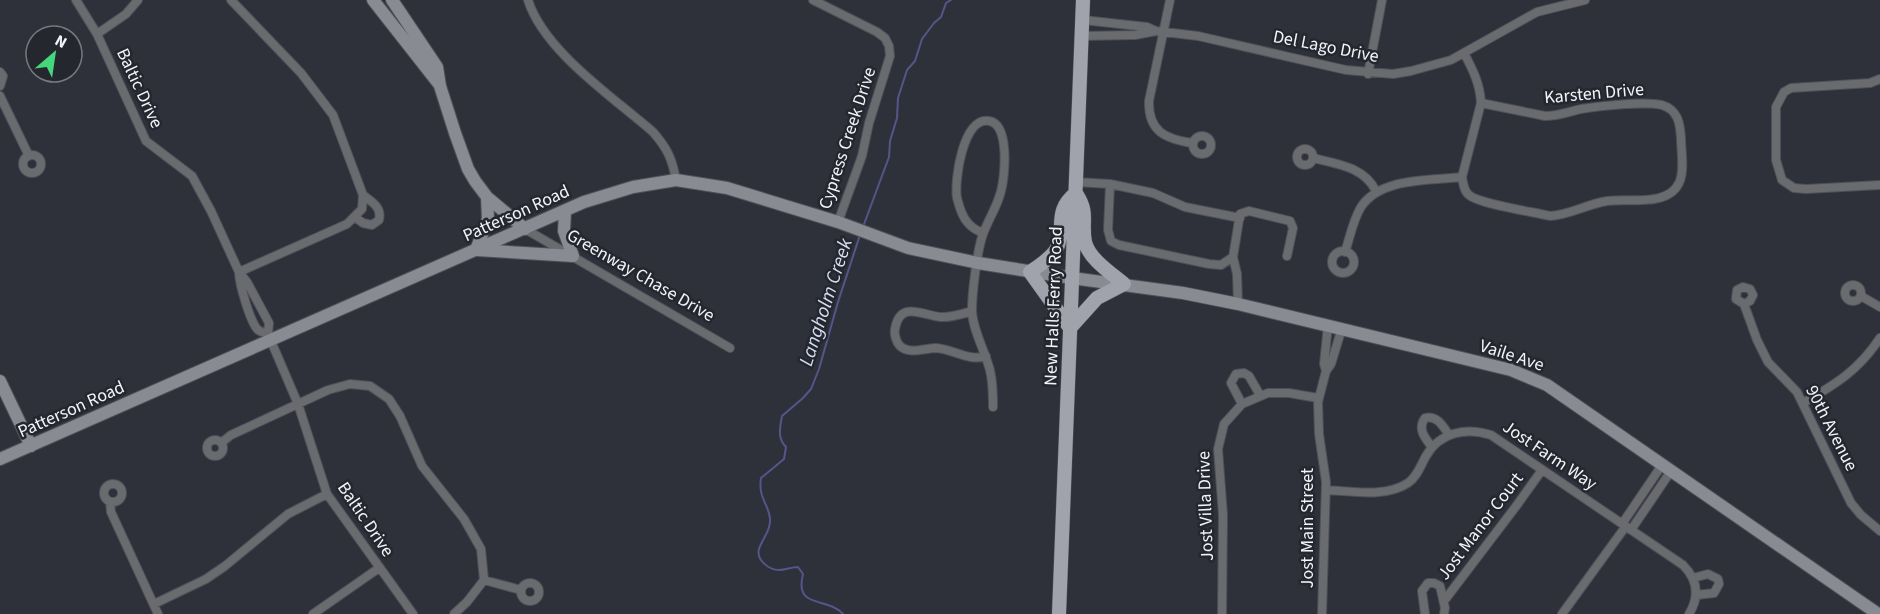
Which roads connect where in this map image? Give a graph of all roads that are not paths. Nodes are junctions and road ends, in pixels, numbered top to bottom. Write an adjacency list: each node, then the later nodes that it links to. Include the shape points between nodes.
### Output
1 (76, 0): 14 (street, Baltic Drive)
2 (138, 0): 14 (street, via 126,14)
3 (231, 0): 33 (street, via 301,73 333,115)
4 (373, 0): 21 (main road, Greenway Chase Drive)
5 (392, 0): 21 (main road, Greenway Chase Drive, via 433,58)
6 (528, 0): 28 (street, via 538,24 556,47 658,138 673,160)
7 (813, 0): 38 (street, Cypress Creek Drive, via 877,32 889,46 888,67)
8 (1083, 0): 12 (main road, New Halls Ferry Road)
9 (1170, 0): 13 (street)
10 (1382, 0): 18 (street)
11 (1585, 0): 16 (street, Del Lago Drive, via 1538,12)
12 (1083, 20): 13 (street, Del Lago Drive); 15 (main road, New Halls Ferry Road)
13 (1160, 31): 15 (street, Del Lago Drive); 18 (street, Del Lago Drive); 24 (street, via 1148,112 1151,122 1164,135)
14 (97, 34): 47 (street, Baltic Drive, via 146,141 192,176)
15 (1082, 36): 31 (main road, New Halls Ferry Road)
16 (1464, 53): 18 (street, Del Lago Drive, via 1411,71); 23 (street, via 1478,81)
17 (0, 72): 20 (street)
18 (1368, 74)
19 (1880, 79): 30 (street, via 1791,88 1779,99 1775,117 1778,174 1787,184 1806,189)
20 (0, 86)
21 (440, 86): 34 (main road, Greenway Chase Drive, via 468,169)
22 (0, 96): 25 (street)
23 (1481, 103): 27 (street); 27 (street, Karsten Drive, via 1545,116 1590,108 1650,104 1667,107 1675,112 1680,128 1680,182 1665,197 1607,201 1550,216 1470,196)
24 (1192, 143)
25 (29, 156)
26 (1313, 158): 32 (street, via 1352,168)
27 (1462, 177): 32 (street, via 1396,184)
28 (676, 180): 35 (main road, Patterson Road, via 633,187); 38 (main road, Patterson Road, via 727,188)
29 (1110, 184): 31 (street); 37 (street, via 1153,193 1185,207); 45 (street, via 1111,241 1209,264 1221,265)
30 (1880, 185)
31 (1076, 188): 48 (main road, via 1060,214 1056,249); 49 (main road, New Halls Ferry Road); 50 (main road, via 1085,212 1088,250)
32 (1377, 191): 42 (street, via 1362,206)
33 (363, 195): 36 (street, via 362,209); 36 (street, via 378,208 379,220 372,225)
34 (487, 196): 39 (main road, Greenway Chase Drive); 41 (main road, via 488,219)
35 (565, 212): 39 (main road, Patterson Road); 43 (main road, via 564,231)
36 (355, 217): 47 (street)
37 (1240, 218): 44 (street, via 1240,214 1250,211 1290,221 1293,228); 45 (street)
38 (840, 223): 46 (main road, Patterson Road, via 908,248)
39 (525, 229): 41 (main road, Patterson Road); 43 (street, Greenway Chase Drive)
40 (983, 233): 40 (street, via 968,223 962,212 957,179 967,138 976,124 989,121 1000,129 1004,171 1002,191); 46 (street)
41 (476, 250): 43 (main road); 59 (main road, Patterson Road)
42 (1345, 252)
43 (573, 256): 61 (street, Greenway Chase Drive)
44 (1287, 256)
45 (1233, 257): 52 (street)
46 (978, 263): 48 (main road, Patterson Road); 55 (street)
47 (239, 272): 59 (street, Baltic Drive, via 258,330)
48 (1030, 272): 49 (main road, Patterson Road); 57 (main road)
49 (1072, 278): 50 (main road, Vaile Ave); 57 (main road, New Halls Ferry Road)
50 (1124, 284): 52 (main road, Vaile Ave); 57 (main road, via 1097,298)
51 (1861, 296): 54 (street)
52 (1239, 304): 56 (main road, Vaile Ave)
53 (1744, 304): 67 (street, 90th Avenue, via 1768,362)
54 (1880, 307)
55 (972, 311): 62 (street); 62 (street, via 948,317 910,311 897,321 896,339 907,350 938,348 971,357)
56 (1328, 325): 58 (main road, Vaile Ave); 63 (street, Jost Main Street)
57 (1070, 328): 94 (main road, New Halls Ferry Road)
58 (1342, 328): 63 (street, Jost Main Street); 76 (main road, Vaile Ave, via 1511,370 1547,385)
59 (269, 337): 68 (street, Baltic Drive); 73 (main road, Patterson Road)
60 (1880, 338): 67 (street, via 1845,378)
61 (730, 348)
62 (986, 356): 70 (street)
63 (1326, 371): 66 (street, Jost Main Street)
64 (0, 381): 73 (main road)
65 (1260, 395): 66 (street, Jost Villa Drive, via 1278,392); 69 (street, Jost Villa Drive); 69 (street, via 1249,376 1236,374 1231,383)
66 (1318, 398): 78 (street, Jost Main Street)
67 (1803, 403): 82 (street, 90th Avenue, via 1851,503)
68 (298, 404): 72 (street); 79 (street, Baltic Drive); 85 (street, via 350,384 370,386 389,399 422,466 464,519 481,549)
69 (1242, 404): 95 (street, Jost Villa Drive, via 1224,424 1218,449 1223,514)
70 (993, 407)
71 (1449, 435): 74 (street, Jost Farm Way); 74 (street, via 1435,419 1425,418 1422,432); 77 (street, Jost Farm Way, via 1464,431 1491,435)
72 (221, 443)
73 (31, 446): 75 (main road, Patterson Road)
74 (1432, 447): 78 (street, Jost Farm Way, via 1418,473 1397,488 1384,492)
75 (0, 459)
76 (1666, 468): 81 (street); 101 (main road, Vaile Ave)
77 (1542, 470): 81 (street, Jost Farm Way); 88 (street, Jost Manor Court)
78 (1326, 490): 96 (street, Jost Main Street)
79 (327, 494): 83 (street, Baltic Drive); 89 (street, via 288,514 206,579)
80 (110, 502): 89 (street, via 111,512)
81 (1627, 526): 84 (street, Jost Farm Way, via 1683,565); 99 (street)
82 (1880, 531)
83 (379, 568): 91 (street); 92 (street, Baltic Drive)
84 (1693, 578): 87 (street); 87 (street, via 1708,574 1718,579 1714,593)
85 (484, 580): 86 (street); 93 (street)
86 (521, 590)
87 (1697, 595): 100 (street)
88 (1444, 601): 97 (street, Jost Manor Court, via 1440,586 1428,583 1422,591); 98 (street, Jost Manor Court)
89 (154, 604): 90 (street)
90 (158, 614)
91 (313, 614)
92 (413, 614)
93 (454, 614)
94 (1059, 614)
95 (1222, 614)
96 (1322, 614)
97 (1425, 614)
98 (1444, 614)
99 (1562, 614)
100 (1689, 614)
101 (1878, 614)

